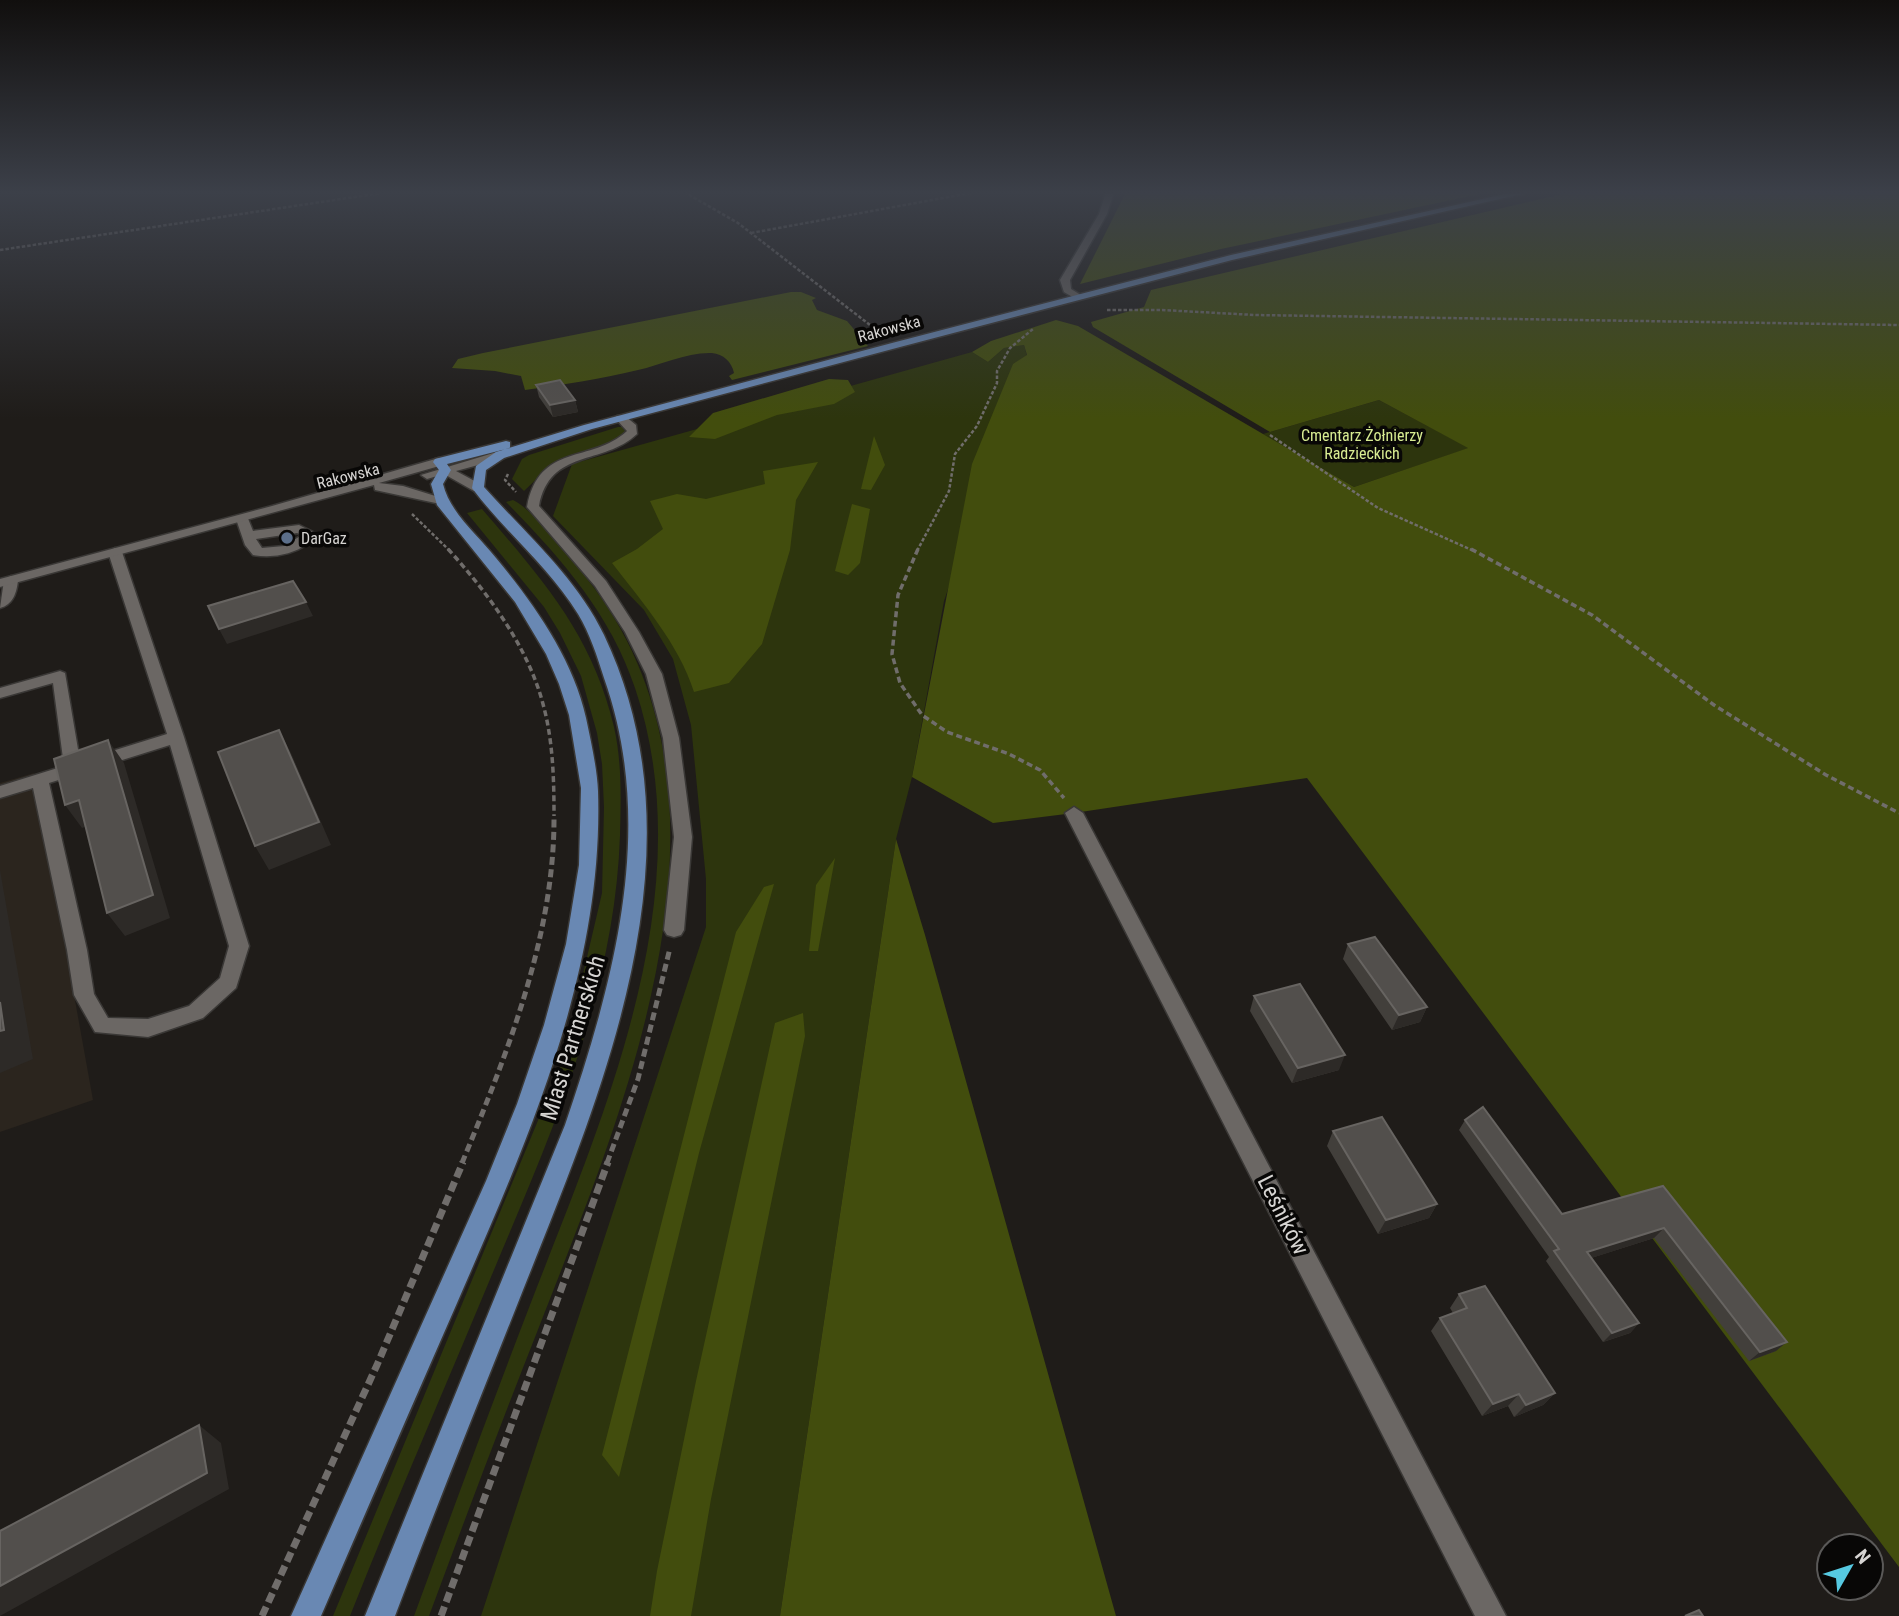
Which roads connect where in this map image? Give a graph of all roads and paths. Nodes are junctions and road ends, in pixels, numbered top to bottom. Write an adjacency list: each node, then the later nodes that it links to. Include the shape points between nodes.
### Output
1 (795, 267): 8 (path)
2 (1072, 267): 4 (street, via 1065,280 1067,290)
3 (1195, 267): 4 (main road, Rakowska)
4 (1079, 297): 8 (main road, Rakowska)
5 (1104, 311): 7 (path, via 1144,307 1255,315)
6 (1041, 321): 29 (path, via 1010,348 977,426 956,454 949,491 898,595 892,654 900,683 922,715 947,732 1040,770)
7 (1899, 325)
8 (896, 345): 9 (main road, Rakowska)
9 (621, 418): 10 (main road, Rakowska); 31 (street, via 632,427 629,438 560,463 540,480 533,507 601,584 654,674 671,738 682,837)
10 (588, 427): 12 (main road, Rakowska); 13 (main road, Rakowska, via 533,438)
11 (1270, 435): 30 (path, via 1378,509 1492,559 1592,615 1714,705 1826,775)
12 (500, 455): 13 (street, Rakowska); 15 (main road, via 480,469)
13 (442, 466): 14 (street, Rakowska); 15 (street, Miast Partnerskich); 16 (main road, via 437,484); 17 (street, Rakowska)
14 (379, 487): 16 (street); 17 (street, Rakowska)
15 (478, 488): 34 (main road, Miast Partnerskich, via 556,575 596,633 609,662 622,697 639,795 636,883 613,1008 565,1154)
16 (441, 502): 33 (main road, Miast Partnerskich, via 517,592 560,663 585,752 590,822 583,905 561,1005 513,1146)
17 (277, 509): 18 (street, Rakowska)
18 (242, 519): 20 (street, via 258,552 297,545); 21 (street, Rakowska)
19 (422, 523): 32 (path, via 503,620 540,694 555,773 554,849 538,942 504,1061 415,1279)
20 (310, 534)
21 (115, 552): 22 (street, Rakowska); 25 (street)
22 (5, 582): 23 (street, via 10,593)
23 (0, 604)
24 (0, 693): 26 (street, via 60,676)
25 (176, 737): 26 (street); 27 (street, via 239,946 229,982 196,1012 148,1028 102,1026 84,996)
26 (73, 769): 27 (street)
27 (40, 780): 28 (street)
28 (0, 792)
29 (1074, 813): 36 (street, Leśników)
30 (1899, 813)
31 (674, 930): 35 (path, via 638,1079)
32 (262, 1616)
33 (306, 1616)
34 (380, 1616)
35 (441, 1616)
36 (1491, 1616)

